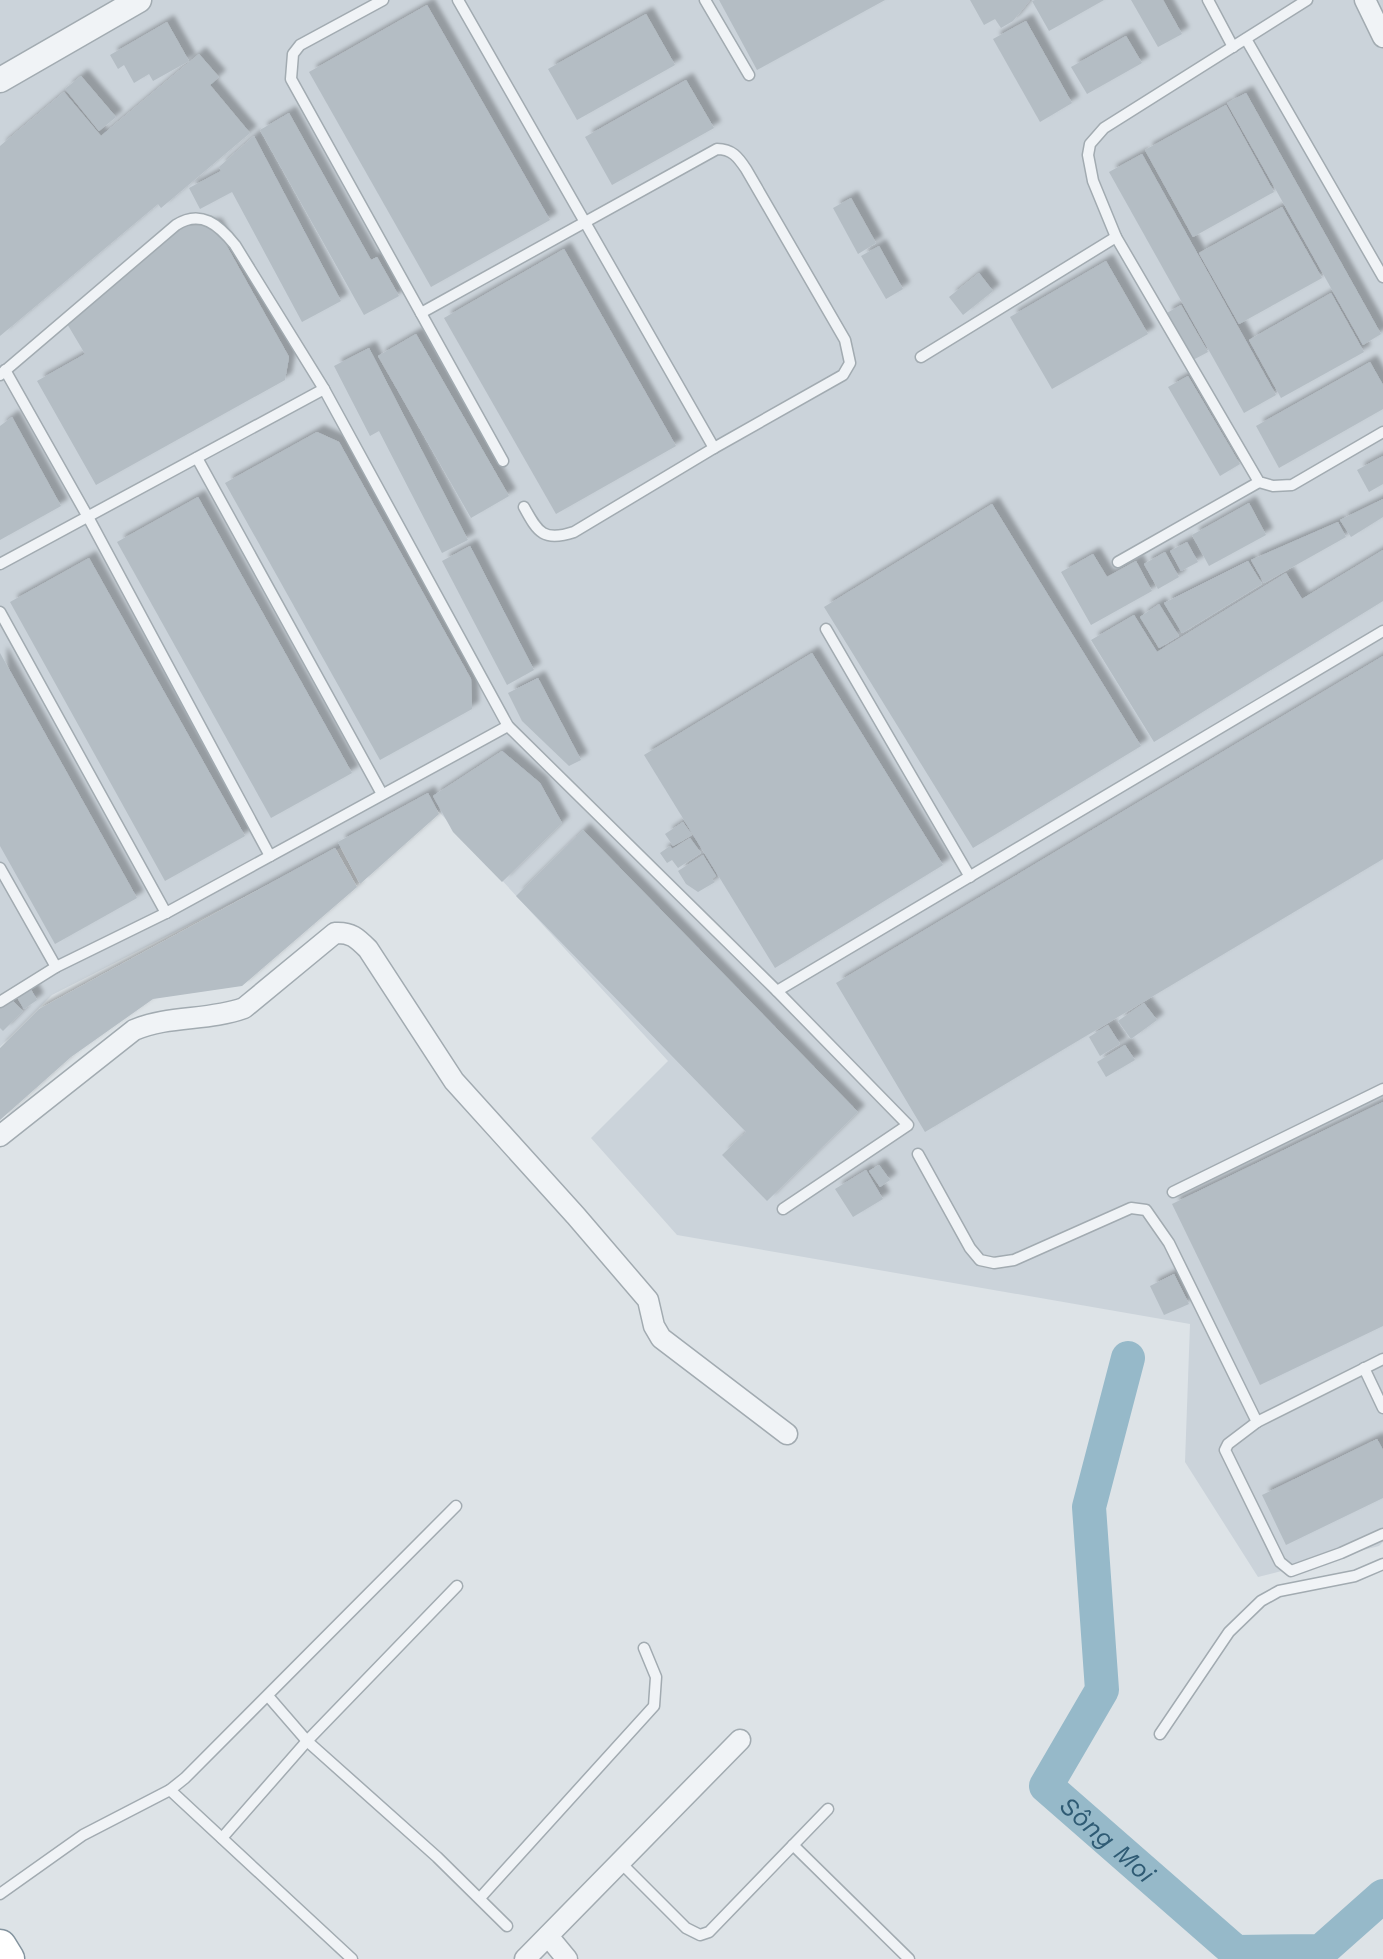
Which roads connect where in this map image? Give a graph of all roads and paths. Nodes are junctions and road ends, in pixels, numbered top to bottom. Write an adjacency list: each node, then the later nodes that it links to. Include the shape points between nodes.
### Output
1 (139, 0): 12 (street)
2 (383, 0): 16 (lane, via 300,45 293,54 291,79)
3 (458, 0): 13 (lane)
4 (705, 0): 11 (lane)
5 (1208, 0): 10 (lane)
6 (1307, 0): 9 (lane)
7 (1365, 0): 8 (street)
8 (1383, 37)
9 (1246, 39): 10 (lane); 15 (lane)
10 (1233, 47): 14 (lane, via 1104,128 1090,144 1093,181)
11 (749, 75)
12 (0, 80)
13 (585, 221): 16 (lane); 21 (lane); 21 (lane, via 717,149 727,149 746,169 830,314 850,353 843,375)
14 (1116, 237): 17 (lane); 24 (lane)
15 (1383, 277)
16 (421, 313): 23 (lane)
17 (921, 357)
18 (3, 372): 19 (lane, via 176,225 200,219 220,226 235,245); 26 (lane)
19 (324, 389): 22 (lane); 32 (lane)
20 (1383, 432): 24 (lane, via 1292,485)
21 (714, 448): 25 (lane, via 560,537 536,529)
22 (197, 458): 26 (lane); 33 (lane)
23 (503, 461)
24 (1259, 482): 27 (lane)
25 (524, 507)
26 (88, 517): 28 (lane); 34 (lane)
27 (1118, 562)
28 (0, 564)
29 (0, 612): 37 (lane)
30 (826, 629): 36 (lane)
31 (1383, 631): 36 (lane)
32 (508, 726): 33 (lane); 39 (lane)
33 (382, 794): 34 (lane)
34 (270, 856): 37 (lane)
35 (0, 868): 38 (lane)
36 (970, 877): 39 (lane)
37 (166, 913): 38 (lane)
38 (56, 967): 40 (lane)
39 (777, 991): 45 (lane, via 908,1125)
40 (0, 1002)
41 (1383, 1089): 44 (lane)
42 (0, 1136): 50 (street, via 134,1030 155,1021 244,1008 335,933 346,932 368,949 454,1081 648,1300 661,1338)
43 (918, 1154): 49 (lane, via 980,1260 1014,1260 1131,1208 1146,1210 1169,1243)
44 (1173, 1192)
45 (783, 1209)
46 (1383, 1359): 47 (lane)
47 (1364, 1368): 48 (lane); 49 (lane)
48 (1383, 1408)
49 (1257, 1422): 52 (lane, via 1225,1450 1280,1562 1291,1571)
50 (787, 1434)
51 (456, 1506): 56 (lane)
52 (1383, 1534)
53 (1383, 1564): 57 (lane, via 1355,1576 1279,1591 1261,1601 1229,1632)
54 (457, 1586): 59 (lane)
55 (644, 1648): 66 (lane, via 656,1677 654,1706)
56 (268, 1696): 59 (lane); 60 (lane)
57 (1160, 1734)
58 (740, 1740): 64 (street)
59 (307, 1741): 62 (lane); 66 (lane)
60 (170, 1790): 62 (lane); 65 (lane, via 83,1835)
61 (828, 1809): 63 (lane)
62 (222, 1838): 71 (lane)
63 (793, 1845): 64 (lane, via 709,1932 700,1935 686,1928); 74 (lane)
64 (620, 1862): 68 (street)
65 (0, 1894)
66 (480, 1898): 67 (lane)
67 (507, 1926)
68 (548, 1936): 72 (street); 73 (street)
69 (0, 1946): 70 (highway)
70 (8, 1959)
71 (352, 1959)
72 (525, 1959)
73 (567, 1959)
74 (909, 1959)

